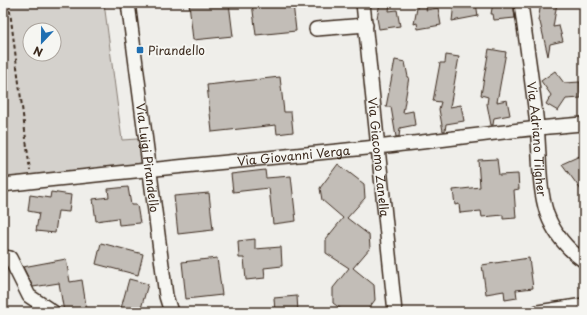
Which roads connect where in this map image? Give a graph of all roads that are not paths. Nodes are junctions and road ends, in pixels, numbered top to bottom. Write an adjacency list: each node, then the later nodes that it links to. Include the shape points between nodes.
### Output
1 (128, 3): 9 (street, Via Luigi Pirandello)
2 (363, 3): 4 (street, Via Giacomo Zanella)
3 (521, 3): 7 (street, Via Adriano Tilgher)
4 (366, 25): 5 (street); 8 (street, Via Giacomo Zanella)
5 (316, 29)
6 (584, 124): 7 (street, Via Giovanni Verga)
7 (537, 127): 8 (street, Via Giovanni Verga); 12 (street, Via Adriano Tilgher, via 543,196 547,213 562,241)
8 (378, 147): 9 (street, Via Giovanni Verga); 16 (street, Via Giacomo Zanella)
9 (149, 168): 10 (street, Via Giovanni Verga); 15 (street, Via Luigi Pirandello, via 166,296)
10 (3, 185)
11 (3, 257): 14 (street, via 10,258 29,296)
12 (584, 260)
13 (584, 305): 17 (street)
14 (53, 312)
15 (171, 312)
16 (395, 312)
17 (538, 312)

